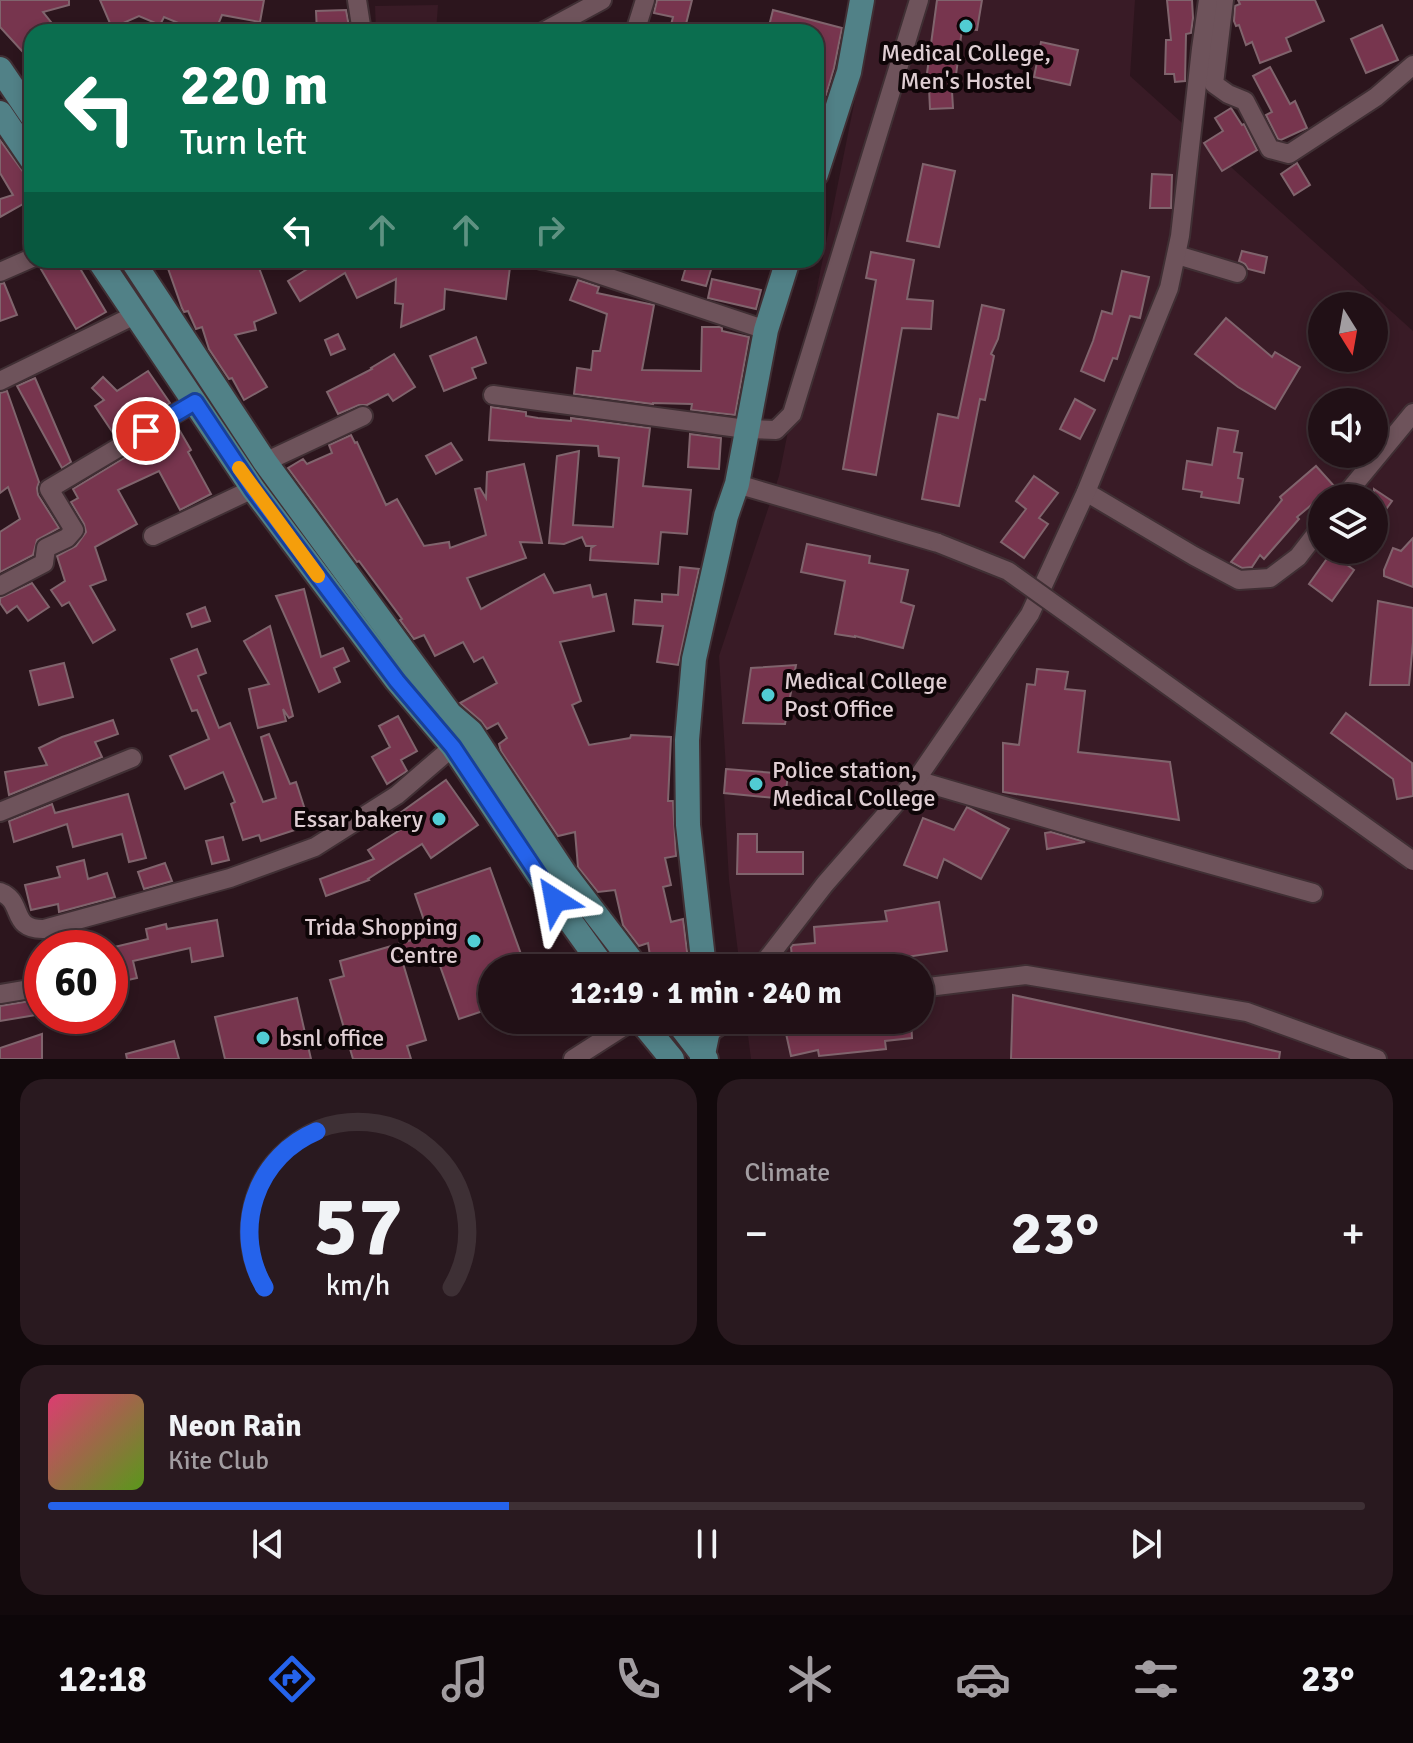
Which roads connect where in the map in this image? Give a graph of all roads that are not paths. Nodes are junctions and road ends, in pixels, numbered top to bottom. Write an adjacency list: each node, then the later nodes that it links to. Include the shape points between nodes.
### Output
1 (357, 0): 8 (street)
2 (602, 0): 9 (street)
3 (645, 0): 10 (street)
4 (862, 0): 15 (main road, via 849,72)
5 (919, 0): 32 (street, via 792,414 776,430)
6 (1208, 0): 17 (street)
7 (1224, 0): 11 (street, via 1214,84 1245,101 1270,149 1289,154 1376,97)
8 (361, 24)
9 (558, 24)
10 (638, 24)
11 (1413, 65)
12 (0, 69): 13 (main road)
13 (24, 104)
14 (3, 125): 16 (main road)
15 (824, 149)
16 (24, 150)
17 (1177, 255): 24 (street); 37 (street, via 1169,288)
18 (24, 262): 23 (street)
19 (105, 268): 25 (main road)
20 (137, 268): 33 (main road)
21 (580, 268): 26 (street)
22 (785, 268): 26 (main road)
23 (0, 272)
24 (1237, 273)
25 (137, 314): 27 (street); 29 (main road)
26 (766, 330): 32 (main road)
27 (0, 381)
28 (493, 395): 32 (street)
29 (195, 402): 36 (main road); 40 (street, via 49,489 74,530 46,548 44,563)
30 (1413, 413): 35 (street)
31 (363, 416): 33 (street)
32 (746, 429): 34 (main road)
33 (265, 462): 41 (main road, via 450,714)
34 (737, 484): 45 (street, bridge, via 938,543 1008,571); 51 (main road, via 694,659 687,740 688,825)
35 (1355, 484)
36 (253, 489): 38 (street); 41 (main road, via 397,681)
37 (1086, 492): 39 (street, via 1239,580 1270,578); 43 (street, via 1030,614)
38 (153, 536)
39 (1308, 544)
40 (0, 586)
41 (462, 740): 48 (street, via 397,795 315,847 230,878); 49 (main road, via 555,900); 50 (main road)
42 (132, 758): 44 (street)
43 (916, 780): 47 (street); 52 (street)
44 (0, 812)
45 (1413, 861)
46 (0, 892): 48 (street, via 12,899 25,926)
47 (1313, 893)
48 (44, 929)
49 (594, 954)
50 (626, 954)
51 (702, 954)
52 (771, 954)
53 (934, 986): 60 (street, via 1026,975 1247,1012)
54 (24, 990): 55 (street)
55 (0, 994)
56 (612, 1034): 58 (street)
57 (651, 1034): 59 (main road)
58 (573, 1059)
59 (672, 1059)
60 (1377, 1059)

